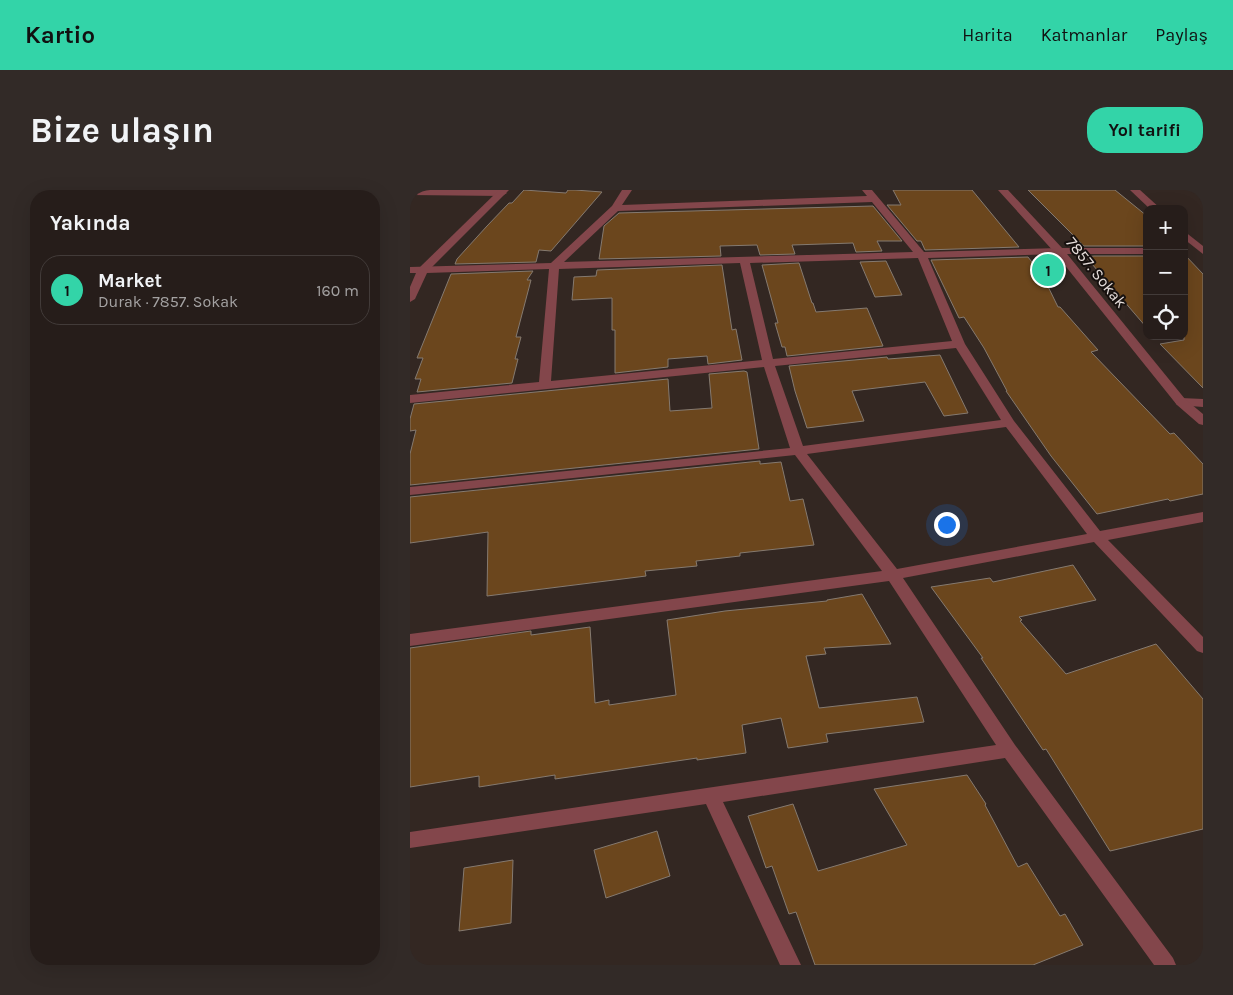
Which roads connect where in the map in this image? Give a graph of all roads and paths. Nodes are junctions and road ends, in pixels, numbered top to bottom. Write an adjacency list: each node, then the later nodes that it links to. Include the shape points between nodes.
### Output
1 (627, 190): 11 (street)
2 (867, 190): 8 (street)
3 (1004, 190): 14 (street, 7857. Sokak)
4 (1135, 190): 10 (street)
5 (503, 191): 7 (street); 21 (street)
6 (410, 192): 7 (street)
7 (424, 192): 9 (street)
8 (875, 200): 11 (street); 17 (street)
9 (410, 205)
10 (1152, 205)
11 (615, 208): 19 (street)
12 (1188, 238): 16 (street)
13 (1188, 250): 16 (street)
14 (1059, 251): 15 (street); 17 (street); 27 (street, 7857. Sokak)
15 (1143, 251)
16 (1203, 251)
17 (922, 256): 18 (street); 23 (street)
18 (746, 262): 19 (street); 24 (street)
19 (554, 266): 21 (street); 25 (street)
20 (410, 270): 21 (street)
21 (422, 271): 22 (street)
22 (410, 299)
23 (959, 344): 24 (street); 30 (street)
24 (768, 362): 25 (street); 31 (street)
25 (545, 386): 26 (street)
26 (410, 399)
27 (1181, 402): 28 (street); 29 (street, 7857. Sokak)
28 (1203, 403)
29 (1203, 421)
30 (1009, 423): 31 (street); 34 (street)
31 (798, 451): 32 (street); 35 (street)
32 (410, 491)
33 (1203, 516): 34 (street)
34 (1098, 537): 35 (street); 37 (street)
35 (893, 575): 36 (street); 38 (street)
36 (410, 640)
37 (1203, 647)
38 (1009, 750): 39 (street); 42 (street)
39 (711, 796): 40 (street); 41 (street)
40 (410, 840)
41 (791, 965)
42 (1166, 965)

